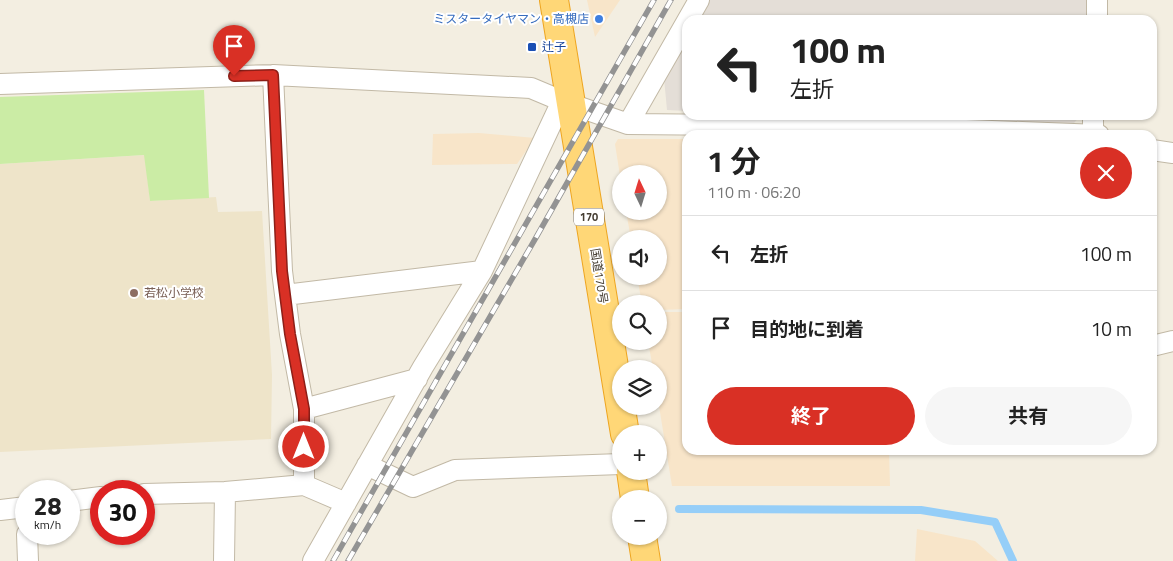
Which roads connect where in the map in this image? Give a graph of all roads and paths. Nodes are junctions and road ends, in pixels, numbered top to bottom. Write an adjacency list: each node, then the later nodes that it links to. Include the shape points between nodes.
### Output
1 (554, 0): 9 (highway, 国道170号 / 170)
2 (699, 0): 4 (street)
3 (1097, 0): 5 (street)
4 (690, 15)
5 (1097, 15)
6 (682, 30): 10 (street)
7 (273, 75): 8 (street); 9 (street, via 531,88); 17 (street)
8 (0, 84)
9 (566, 103): 10 (street); 16 (street); 22 (highway, 国道170号 / 170)
10 (628, 124): 12 (street)
11 (1095, 128): 13 (street)
12 (863, 130)
13 (1027, 130)
14 (1157, 151): 15 (street)
15 (1173, 153)
16 (482, 271): 17 (street); 20 (street)
17 (285, 294): 21 (street)
18 (1173, 342): 19 (street)
19 (1157, 345)
20 (417, 379): 21 (street); 24 (street)
21 (304, 409): 25 (street)
22 (623, 425)
23 (612, 464): 24 (street, via 455,470 413,487)
24 (368, 465): 28 (street)
25 (304, 485): 26 (street); 28 (street)
26 (224, 492): 27 (street); 34 (street)
27 (155, 494)
28 (346, 503): 35 (street)
29 (15, 508): 30 (street)
30 (0, 510)
31 (28, 545): 33 (street)
32 (643, 545): 36 (highway)
33 (28, 561)
34 (224, 561)
35 (313, 561)
36 (646, 561)

